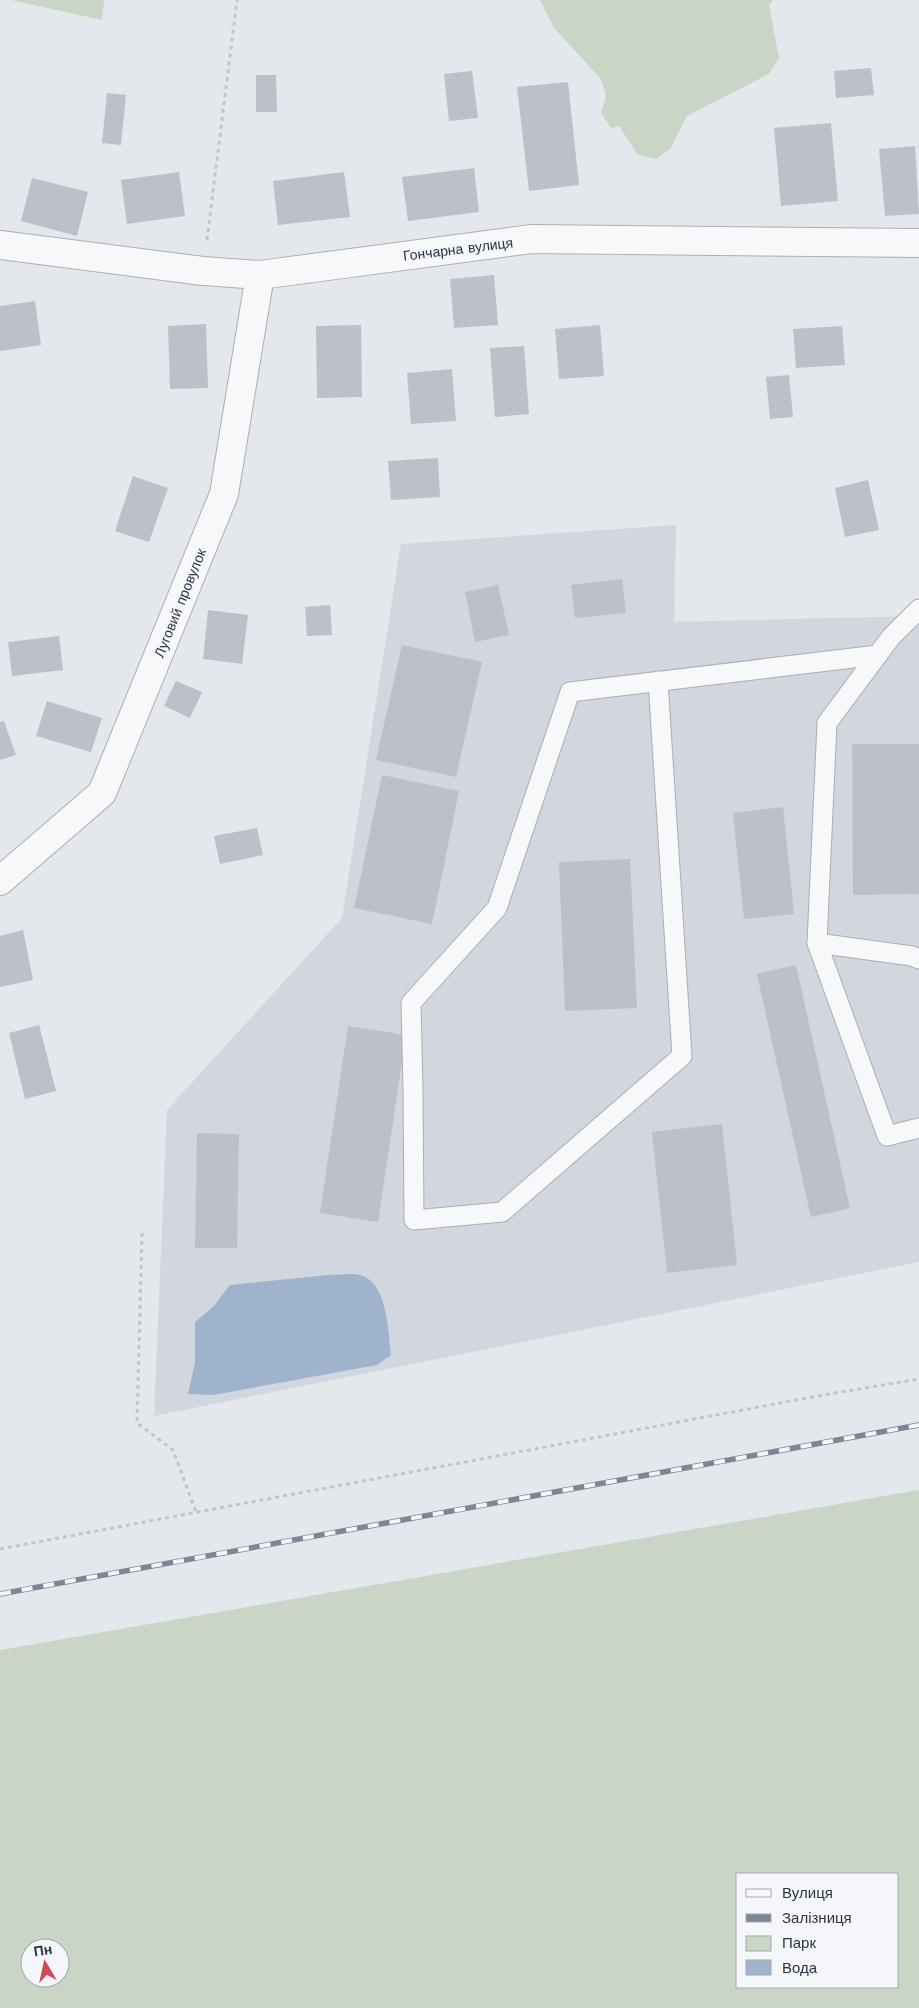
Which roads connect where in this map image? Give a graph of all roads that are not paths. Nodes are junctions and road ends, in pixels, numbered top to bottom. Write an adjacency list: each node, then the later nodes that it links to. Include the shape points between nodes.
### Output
1 (919, 243): 3 (street, Гончарна вулиця, via 531,239)
2 (0, 245): 3 (street, Гончарна вулиця, via 203,271)
3 (260, 274): 7 (street, Луговий провулок, via 224,494 102,793)
4 (919, 609): 5 (lane)
5 (878, 655): 6 (lane); 8 (lane, via 827,724)
6 (658, 681): 6 (lane, via 570,692 497,908 411,1003 414,1220 502,1212 682,1056)
7 (0, 881)
8 (817, 943): 9 (lane); 10 (lane, via 887,1136)
9 (919, 959)
10 (919, 1128)

